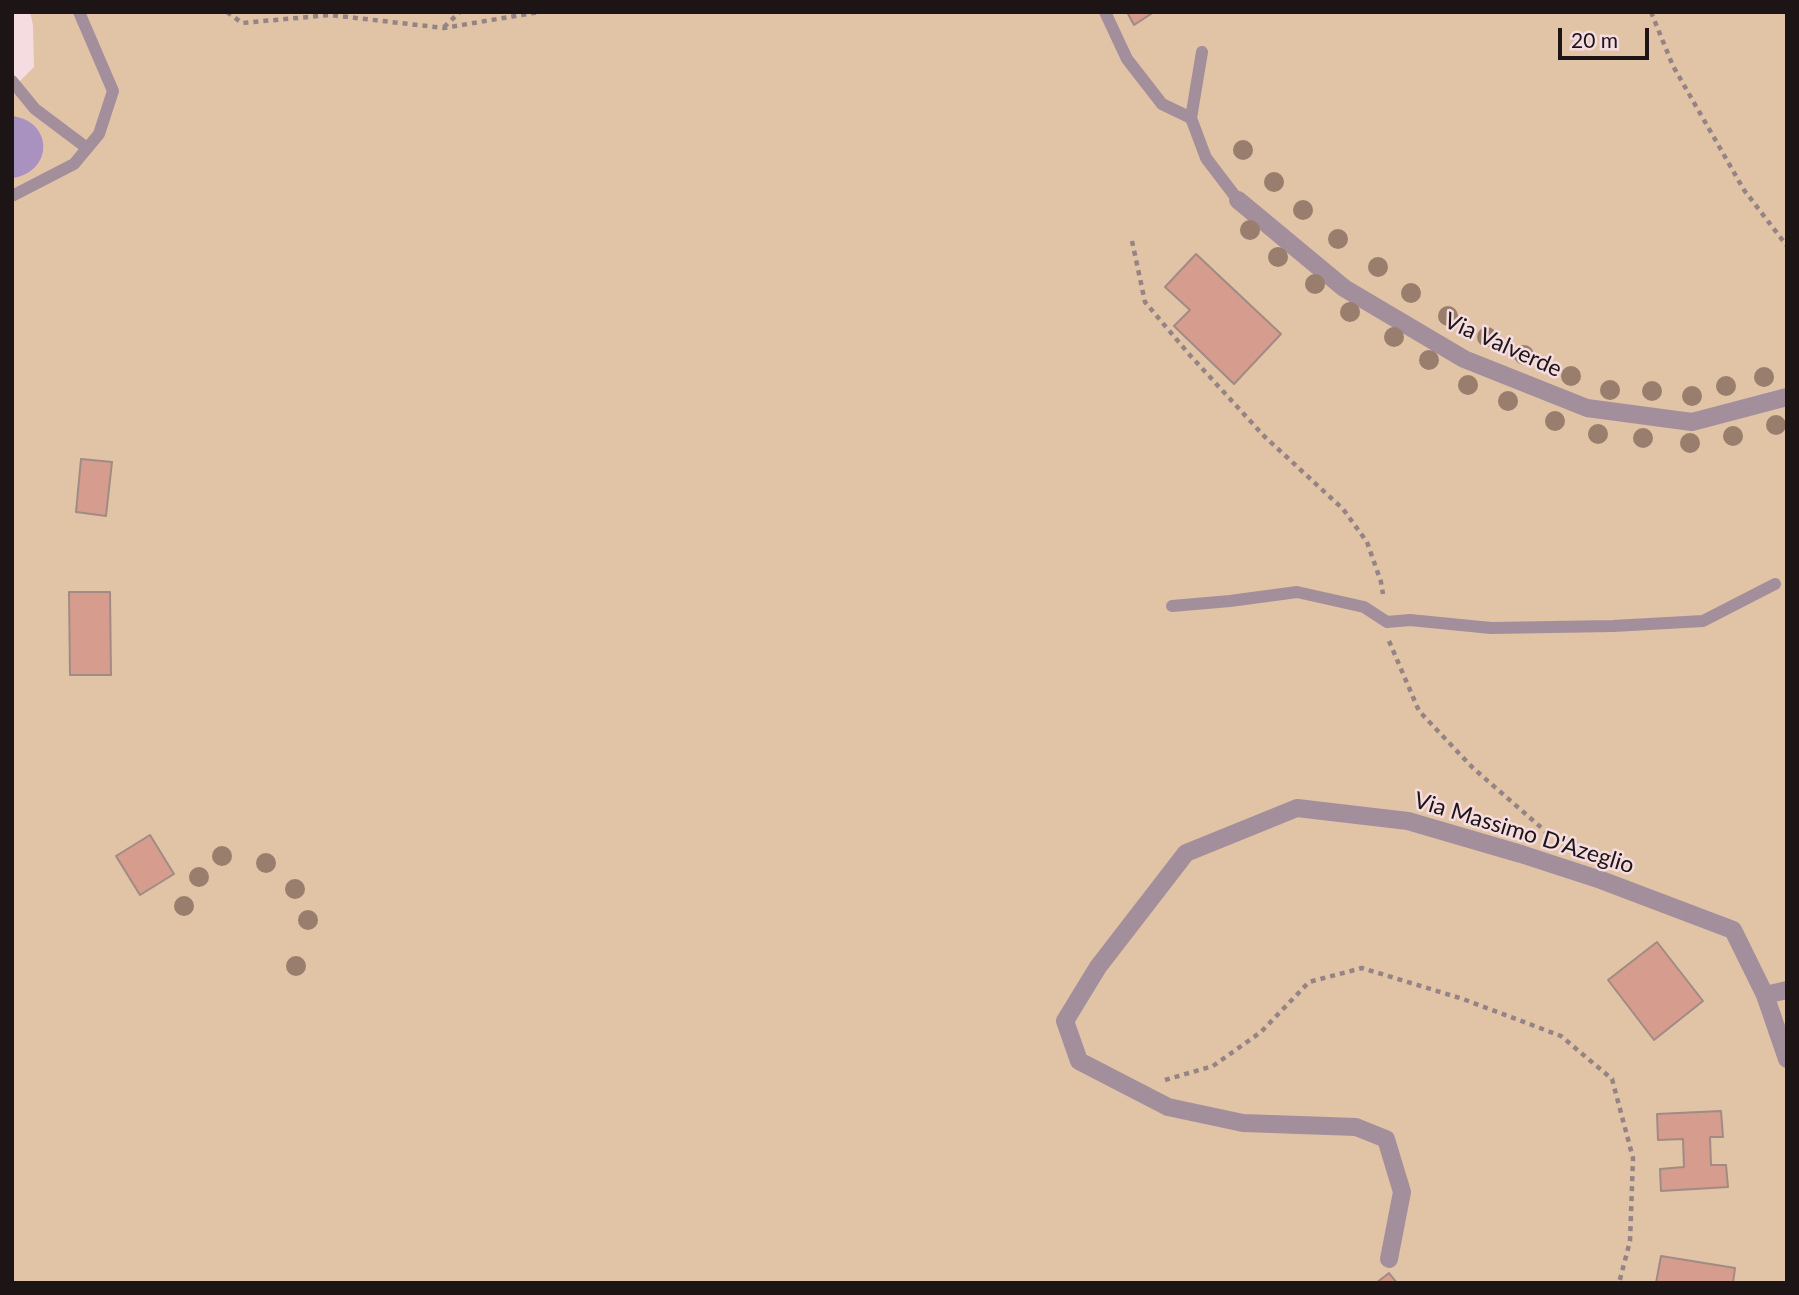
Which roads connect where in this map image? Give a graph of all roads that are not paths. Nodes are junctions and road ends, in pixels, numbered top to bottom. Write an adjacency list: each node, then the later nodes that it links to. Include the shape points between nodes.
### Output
1 (79, 12): 6 (lane, via 113,91 99,134)
2 (1105, 12): 5 (lane, via 1127,60 1162,104)
3 (1202, 52): 5 (lane)
4 (12, 81): 6 (lane, via 35,109)
5 (1191, 118): 8 (lane, via 1206,158)
6 (87, 148): 7 (lane, via 74,164)
7 (12, 197)
8 (1238, 201): 9 (street, Via Valverde, via 1344,288 1464,359 1587,408 1692,422)
9 (1787, 397)
10 (1775, 584): 11 (lane, via 1703,621 1613,626 1491,628 1387,622 1364,607 1297,592)
11 (1172, 606)
12 (1787, 990): 13 (street)
13 (1765, 995): 14 (street, Via Massimo D'Azeglio); 15 (street, Via Massimo D'Azeglio, via 1733,930 1521,853 1408,821 1297,808 1186,853 1098,967 1065,1021 1079,1061 1168,1107 1243,1124 1356,1127 1386,1139 1402,1192)
14 (1787, 1059)
15 (1389, 1259)

